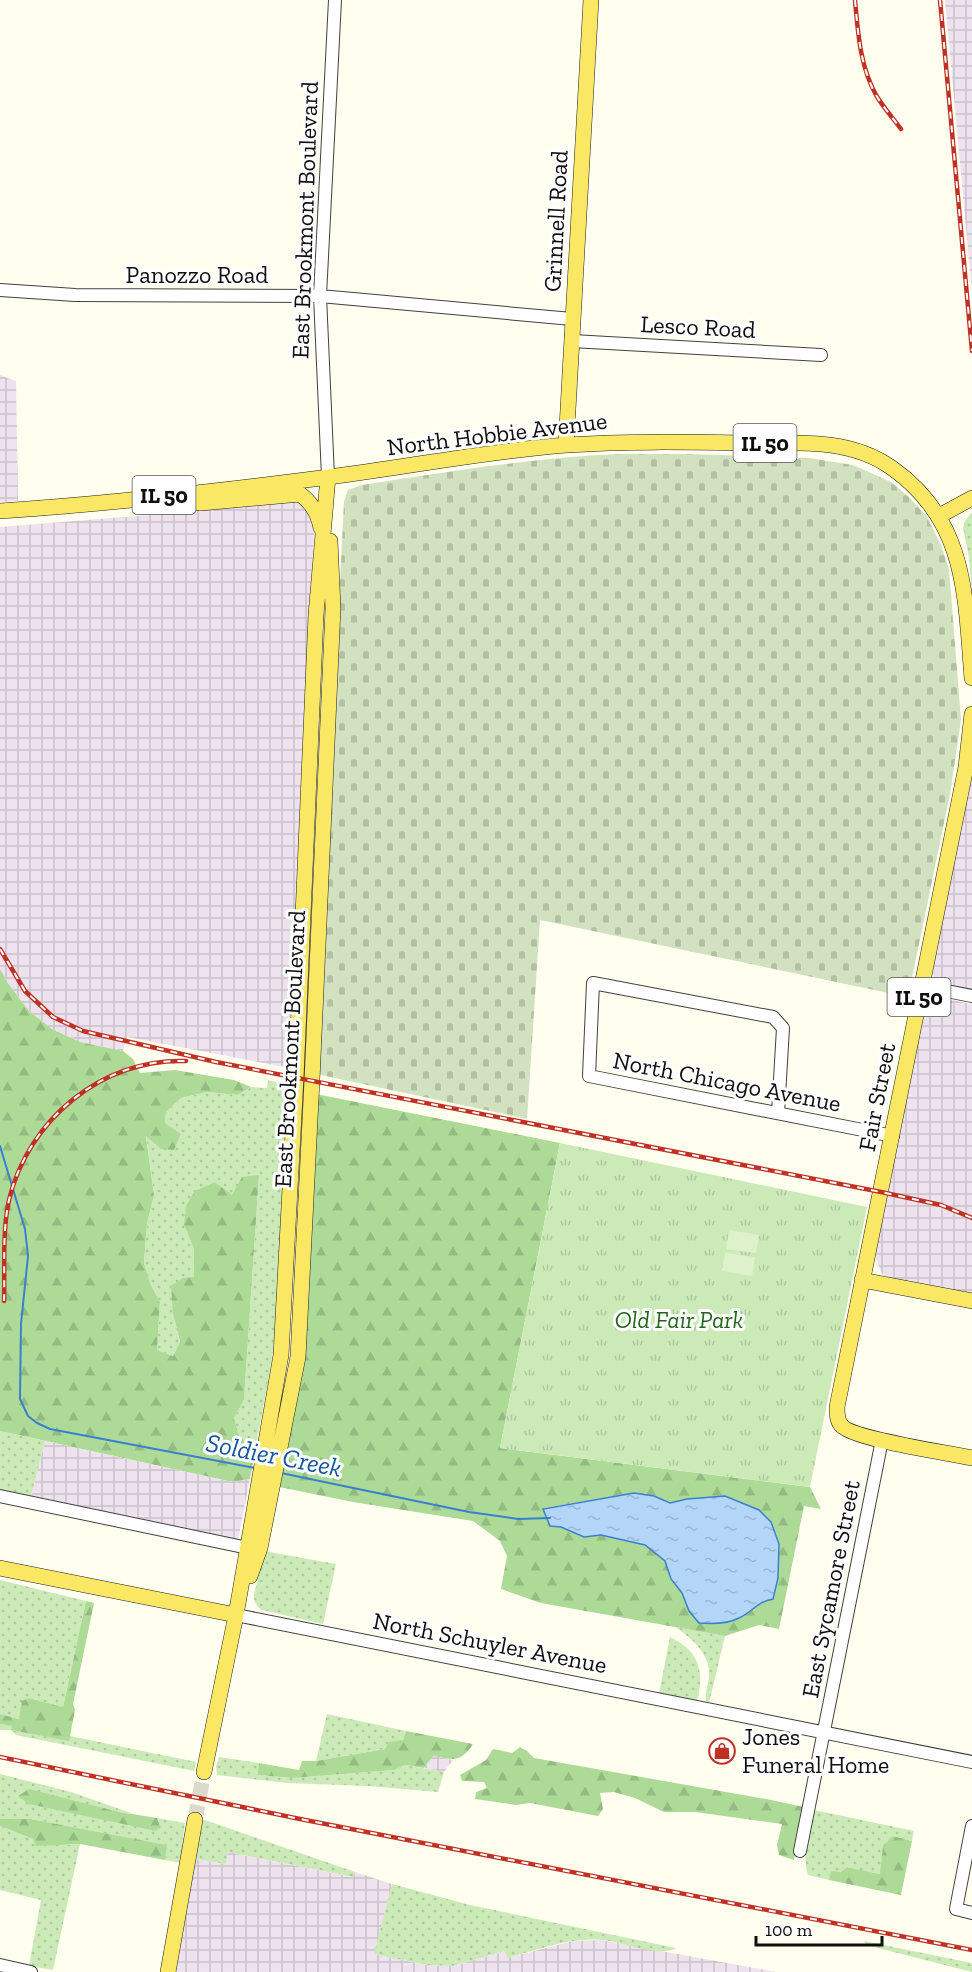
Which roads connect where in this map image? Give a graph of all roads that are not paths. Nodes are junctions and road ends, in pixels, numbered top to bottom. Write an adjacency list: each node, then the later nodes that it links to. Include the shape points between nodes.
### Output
1 (335, 0): 4 (street, East Brookmont Boulevard)
2 (591, 0): 5 (main road, Grinnell Road)
3 (0, 290): 4 (street, Panozzo Road, via 75,295)
4 (320, 296): 5 (street, Panozzo Road); 9 (street, East Brookmont Boulevard)
5 (572, 319): 6 (main road, Grinnell Road)
6 (572, 341): 7 (street, Lesco Road); 8 (main road, Grinnell Road)
7 (821, 355)
8 (566, 445): 9 (main road, North Hobbie Avenue / IL 50); 13 (main road, North Hobbie Avenue / IL 50, via 661,441 847,447 893,468)
9 (328, 477): 10 (main road, North Hobbie Avenue / IL 50); 14 (main road, East Brookmont Boulevard); 25 (main road, East Brookmont Boulevard, via 333,608 298,1357)
10 (160, 496): 12 (main road, North Hobbie Avenue / IL 50); 14 (main road, via 201,504 300,494 318,514)
11 (972, 498): 13 (main road)
12 (0, 511)
13 (939, 516): 15 (main road, IL 50, via 956,550 965,595)
14 (323, 535): 25 (main road, East Brookmont Boulevard, via 315,615 281,1355)
15 (972, 678)
16 (972, 714): 17 (main road, Fair Street / IL 50, via 966,767)
17 (921, 986): 18 (street); 20 (main road, Fair Street / IL 50)
18 (972, 996)
19 (778, 1113): 19 (street, North Chicago Avenue, via 783,1028 773,1017 593,983 589,1076); 20 (street, North Chicago Avenue)
20 (893, 1136): 21 (main road, Fair Street / IL 50)
21 (862, 1280): 22 (main road); 23 (main road, Fair Street / IL 50, via 838,1417 841,1426 850,1432)
22 (972, 1301)
23 (882, 1440): 24 (main road, IL 50); 31 (street, East Sycamore Street)
24 (972, 1458)
25 (270, 1461): 26 (main road, East Brookmont Boulevard)
26 (266, 1482): 28 (main road, East Brookmont Boulevard); 30 (main road, East Brookmont Boulevard, via 259,1550)
27 (0, 1496): 28 (street)
28 (248, 1548): 30 (main road, East Brookmont Boulevard)
29 (0, 1568): 30 (main road, North Schuyler Avenue)
30 (236, 1615): 31 (street, North Schuyler Avenue); 33 (main road, East Brookmont Boulevard)
31 (824, 1733): 32 (street, North Schuyler Avenue); 36 (street, East Sycamore Street)
32 (972, 1762)
33 (204, 1772)
34 (195, 1820): 40 (main road)
35 (972, 1826): 37 (street, via 956,1909)
36 (800, 1851)
37 (972, 1912)
38 (0, 1965): 39 (street)
39 (31, 1972)
40 (168, 1972)

